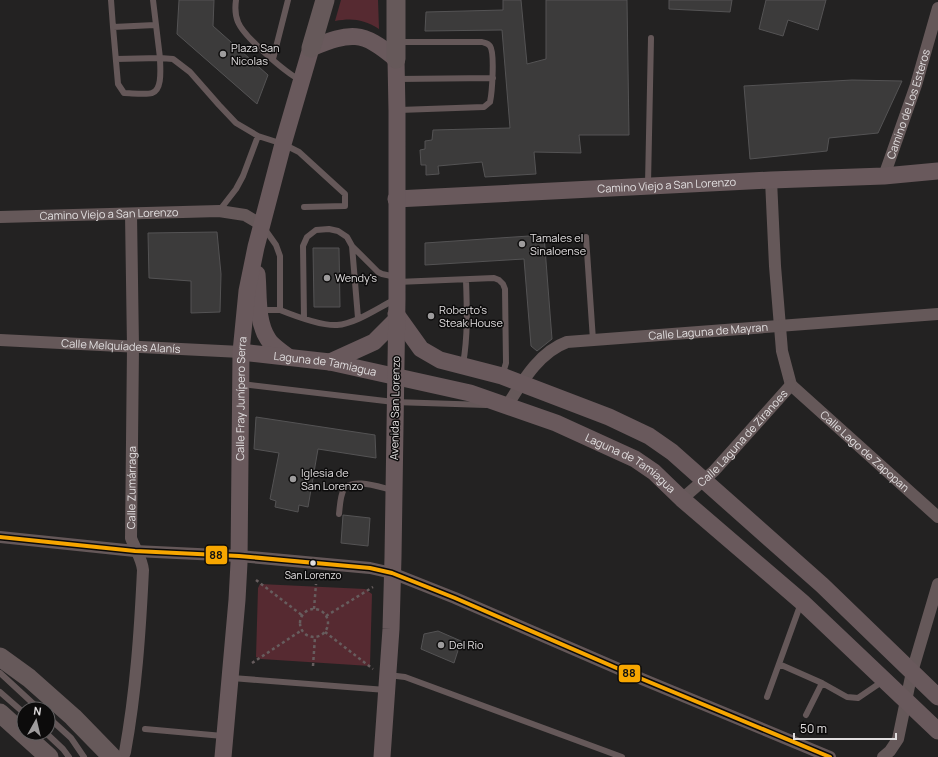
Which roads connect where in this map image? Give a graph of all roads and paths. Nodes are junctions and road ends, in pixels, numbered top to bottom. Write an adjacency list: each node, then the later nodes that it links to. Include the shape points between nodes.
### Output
1 (111, 0): 9 (lane)
2 (153, 0): 8 (lane)
3 (236, 0): 15 (lane, via 236,15 242,29)
4 (288, 0): 15 (lane)
5 (325, 0): 11 (main road)
6 (396, 0): 12 (main road)
7 (938, 8): 23 (street, Camino de Los Esteros, via 916,85)
8 (155, 25): 9 (lane); 13 (lane)
9 (114, 27): 14 (lane)
10 (651, 38): 25 (lane)
11 (311, 48): 12 (main road, via 334,39 351,36 362,37); 18 (main road, Calle Fray Junípero Serra)
12 (395, 50): 16 (lane, via 482,42 491,47); 17 (main road, Avenida San Lorenzo)
13 (160, 58): 14 (lane); 14 (lane, via 160,83 153,93 124,93 118,84); 20 (lane, via 173,60 190,72 236,123)
14 (116, 59)
15 (273, 59): 18 (lane)
16 (492, 78): 17 (lane); 19 (lane, via 490,102 484,107)
17 (396, 79): 19 (main road, Avenida San Lorenzo)
18 (301, 81): 21 (main road, Calle Fray Junípero Serra)
19 (397, 110): 26 (main road, Avenida San Lorenzo)
20 (258, 136): 21 (lane); 28 (lane, via 243,176)
21 (282, 144): 27 (lane, via 298,152 345,194 345,206); 31 (main road, Calle Fray Junípero Serra)
22 (938, 171): 23 (main road, Camino Viejo a San Lorenzo)
23 (884, 176): 24 (main road, Camino Viejo a San Lorenzo)
24 (771, 180): 25 (main road, Camino Viejo a San Lorenzo); 43 (street, Calle Laguna de Ziranoes)
25 (648, 186): 26 (main road, Camino Viejo a San Lorenzo)
26 (396, 199): 35 (main road, Avenida San Lorenzo)
27 (304, 207)
28 (219, 212): 29 (street, Camino Viejo a San Lorenzo); 31 (street, Camino Viejo a San Lorenzo, via 245,215)
29 (132, 214): 30 (street, Camino Viejo a San Lorenzo); 46 (street, Calle Zumárraga)
30 (0, 218)
31 (262, 225): 34 (main road, Calle Fray Junípero Serra); 38 (lane, via 276,245 280,256)
32 (586, 237): 45 (lane)
33 (352, 246): 35 (lane, via 378,272); 41 (lane, via 347,237 329,229 316,230 306,237 303,246); 42 (lane)
34 (256, 247): 37 (main road); 47 (main road, Calle Fray Junípero Serra, via 247,291)
35 (396, 279): 36 (lane); 39 (main road, Avenida San Lorenzo)
36 (466, 280): 50 (lane, via 467,316); 52 (lane, via 494,278 503,284 505,289 506,363)
37 (259, 310): 38 (lane); 48 (main road, via 268,340)
38 (280, 310): 41 (lane)
39 (396, 311): 42 (lane); 49 (main road, via 374,342); 50 (main road, via 421,349 440,360); 51 (main road, Avenida San Lorenzo)
40 (938, 314): 43 (street, Calle Laguna de Mayran)
41 (304, 318): 42 (lane, via 338,325)
42 (358, 318)
43 (780, 327): 45 (street, Calle Laguna de Mayran); 55 (street, Calle Laguna de Ziranoes, via 782,351)
44 (0, 340): 46 (street, Calle Melquíades Alanís)
45 (593, 340): 53 (street, Calle Laguna de Mayran, via 567,342 558,346 548,353)
46 (133, 347): 47 (street, Calle Melquíades Alanís); 64 (street, Calle Zumárraga, via 131,538)
47 (241, 352): 48 (main road, Laguna de Tamiagua); 54 (main road, Calle Fray Junípero Serra)
48 (287, 356): 49 (main road, Laguna de Tamiagua)
49 (330, 362): 51 (main road, Laguna de Tamiagua)
50 (463, 366): 52 (main road)
51 (395, 376): 56 (main road, Avenida San Lorenzo); 57 (main road, Laguna de Tamiagua, via 470,393)
52 (502, 376): 53 (main road)
53 (521, 383): 57 (street, Calle Laguna de Mayran); 58 (main road, via 609,417 648,436)
54 (241, 384): 56 (lane); 65 (main road, Calle Fray Junípero Serra)
55 (791, 385): 58 (street, Calle Laguna de Ziranoes); 62 (street, Calle Lago de Zapopan)
56 (394, 402): 57 (lane); 59 (main road, Avenida San Lorenzo)
57 (507, 406): 60 (main road, Laguna de Tamiagua, via 556,423 635,459 654,472)
58 (704, 479): 60 (street, Calle Laguna de Ziranoes); 82 (main road, via 822,585)
59 (394, 491): 61 (lane, via 358,483 348,485 341,496); 66 (main road, Avenida San Lorenzo)
60 (682, 499): 71 (main road, Laguna de Tamiagua)
61 (339, 514)
62 (938, 517)
63 (0, 537): 64 (street)
64 (135, 551): 65 (street); 105 (street, Calle Zumárraga, via 143,570 139,636 133,708)
65 (239, 556): 66 (street, via 370,568); 84 (main road, Calle Fray Junípero Serra)
66 (392, 573): 85 (main road, Avenida San Lorenzo, via 391,629); 109 (street)
67 (256, 580): 73 (path)
68 (316, 584): 72 (path)
69 (938, 584): 82 (street)
70 (373, 587): 74 (path)
71 (802, 602): 80 (lane); 86 (main road, Laguna de Tamiagua)
72 (314, 609): 73 (path); 74 (path)
73 (303, 616): 75 (path, via 300,623)
74 (326, 616): 76 (path, via 328,624)
75 (302, 630): 77 (path, via 307,635); 79 (path)
76 (325, 632): 77 (path); 85 (path)
77 (315, 637): 81 (path)
78 (0, 657): 104 (main road, via 29,678 73,717)
79 (252, 663)
80 (779, 664): 87 (lane); 89 (lane)
81 (313, 666)
82 (912, 672): 90 (main road); 92 (street)
83 (0, 673): 91 (lane)
84 (230, 677): 85 (lane); 99 (main road, Calle Fray Junípero Serra)
85 (383, 678): 107 (main road, Avenida San Lorenzo); 108 (lane, via 405,677)
86 (884, 680): 87 (lane, via 858,698 848,697); 92 (main road, Laguna de Tamiagua)
87 (822, 683): 95 (lane)
88 (0, 692): 93 (lane)
89 (767, 697)
90 (938, 697)
91 (30, 701)
92 (907, 701): 98 (main road, Laguna de Tamiagua); 110 (street, via 898,739)
93 (16, 706)
94 (0, 713): 101 (main road)
95 (806, 715)
96 (56, 724): 103 (lane, via 71,738)
97 (145, 729): 99 (lane)
98 (938, 731)
99 (225, 736): 106 (main road, Calle Fray Junípero Serra)
100 (54, 741): 102 (lane)
101 (48, 757)
102 (69, 757)
103 (84, 757)
104 (112, 757)
105 (122, 757)
106 (223, 757)
107 (382, 757)
108 (622, 757)
109 (830, 757)
110 (883, 757)

